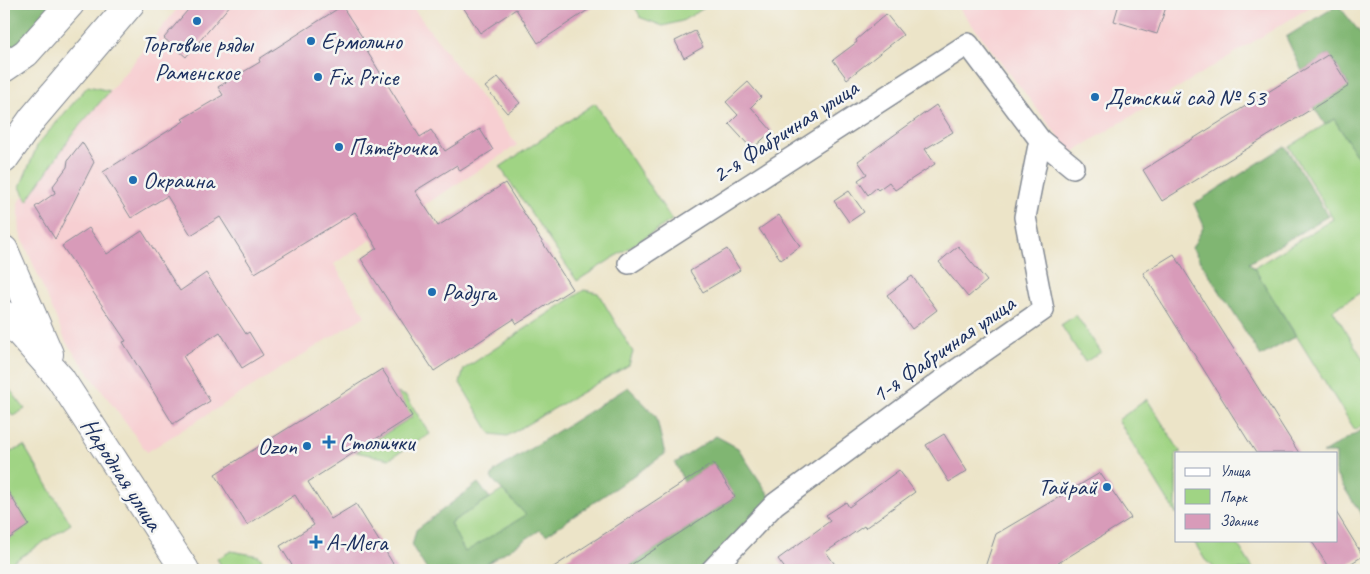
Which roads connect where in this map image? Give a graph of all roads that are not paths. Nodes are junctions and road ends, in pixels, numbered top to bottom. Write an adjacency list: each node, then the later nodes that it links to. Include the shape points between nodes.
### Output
1 (70, 4): 3 (main road, via 26,53)
2 (130, 4): 5 (main road, via 33,118)
3 (4, 68)
4 (1040, 140): 6 (street); 8 (street, 2-я Фабричная улица, via 968,44); 12 (street, 1-я Фабричная улица, via 1024,217 1043,310 775,504)
5 (4, 160)
6 (1073, 167)
7 (4, 250): 10 (main road, Народная улица)
8 (629, 263)
9 (4, 315): 10 (main road, Народная улица)
10 (60, 378): 11 (main road, Народная улица)
11 (185, 570)
12 (712, 570)

